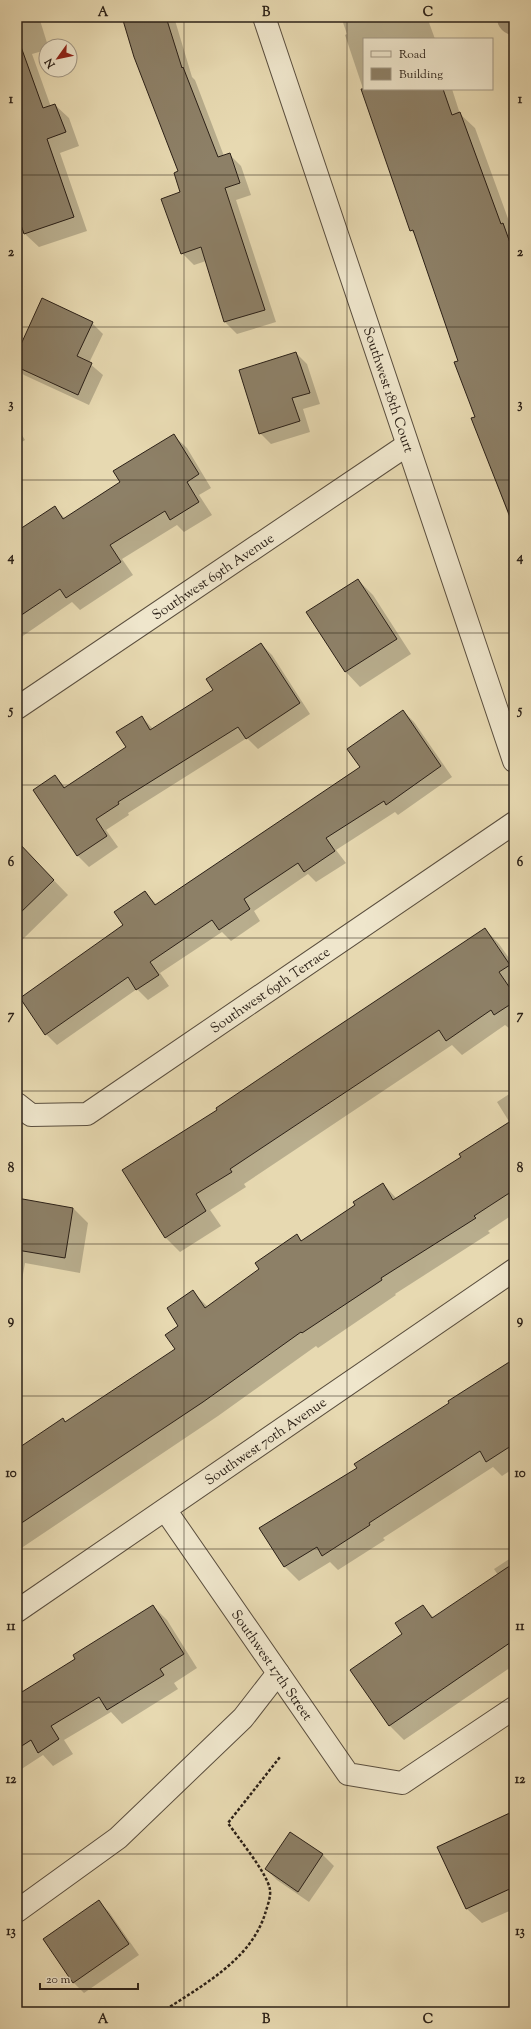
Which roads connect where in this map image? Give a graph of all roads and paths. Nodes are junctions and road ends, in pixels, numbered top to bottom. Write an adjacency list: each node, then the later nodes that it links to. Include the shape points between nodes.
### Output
1 (264, 17): 2 (street, Southwest 18th Court)
2 (407, 444): 3 (street, Southwest 69th Avenue); 4 (street, Southwest 18th Court)
3 (17, 708)
4 (514, 761)
5 (514, 823): 6 (street, Southwest 69th Terrace, via 87,1114 31,1115)
6 (17, 1104)
7 (514, 1270): 8 (street, Southwest 70th Avenue)
8 (166, 1511): 9 (street, Southwest 70th Avenue); 10 (street, Southwest 17th Street)
9 (17, 1611)
10 (278, 1673): 11 (street, Southwest 17th Street, via 348,1774 402,1783); 13 (street, via 243,1718 118,1838)
11 (514, 1708)
12 (280, 1758): 14 (path, via 228,1823 264,1876 270,1890 261,1928 228,1967)
13 (17, 1911)
14 (162, 2012)

